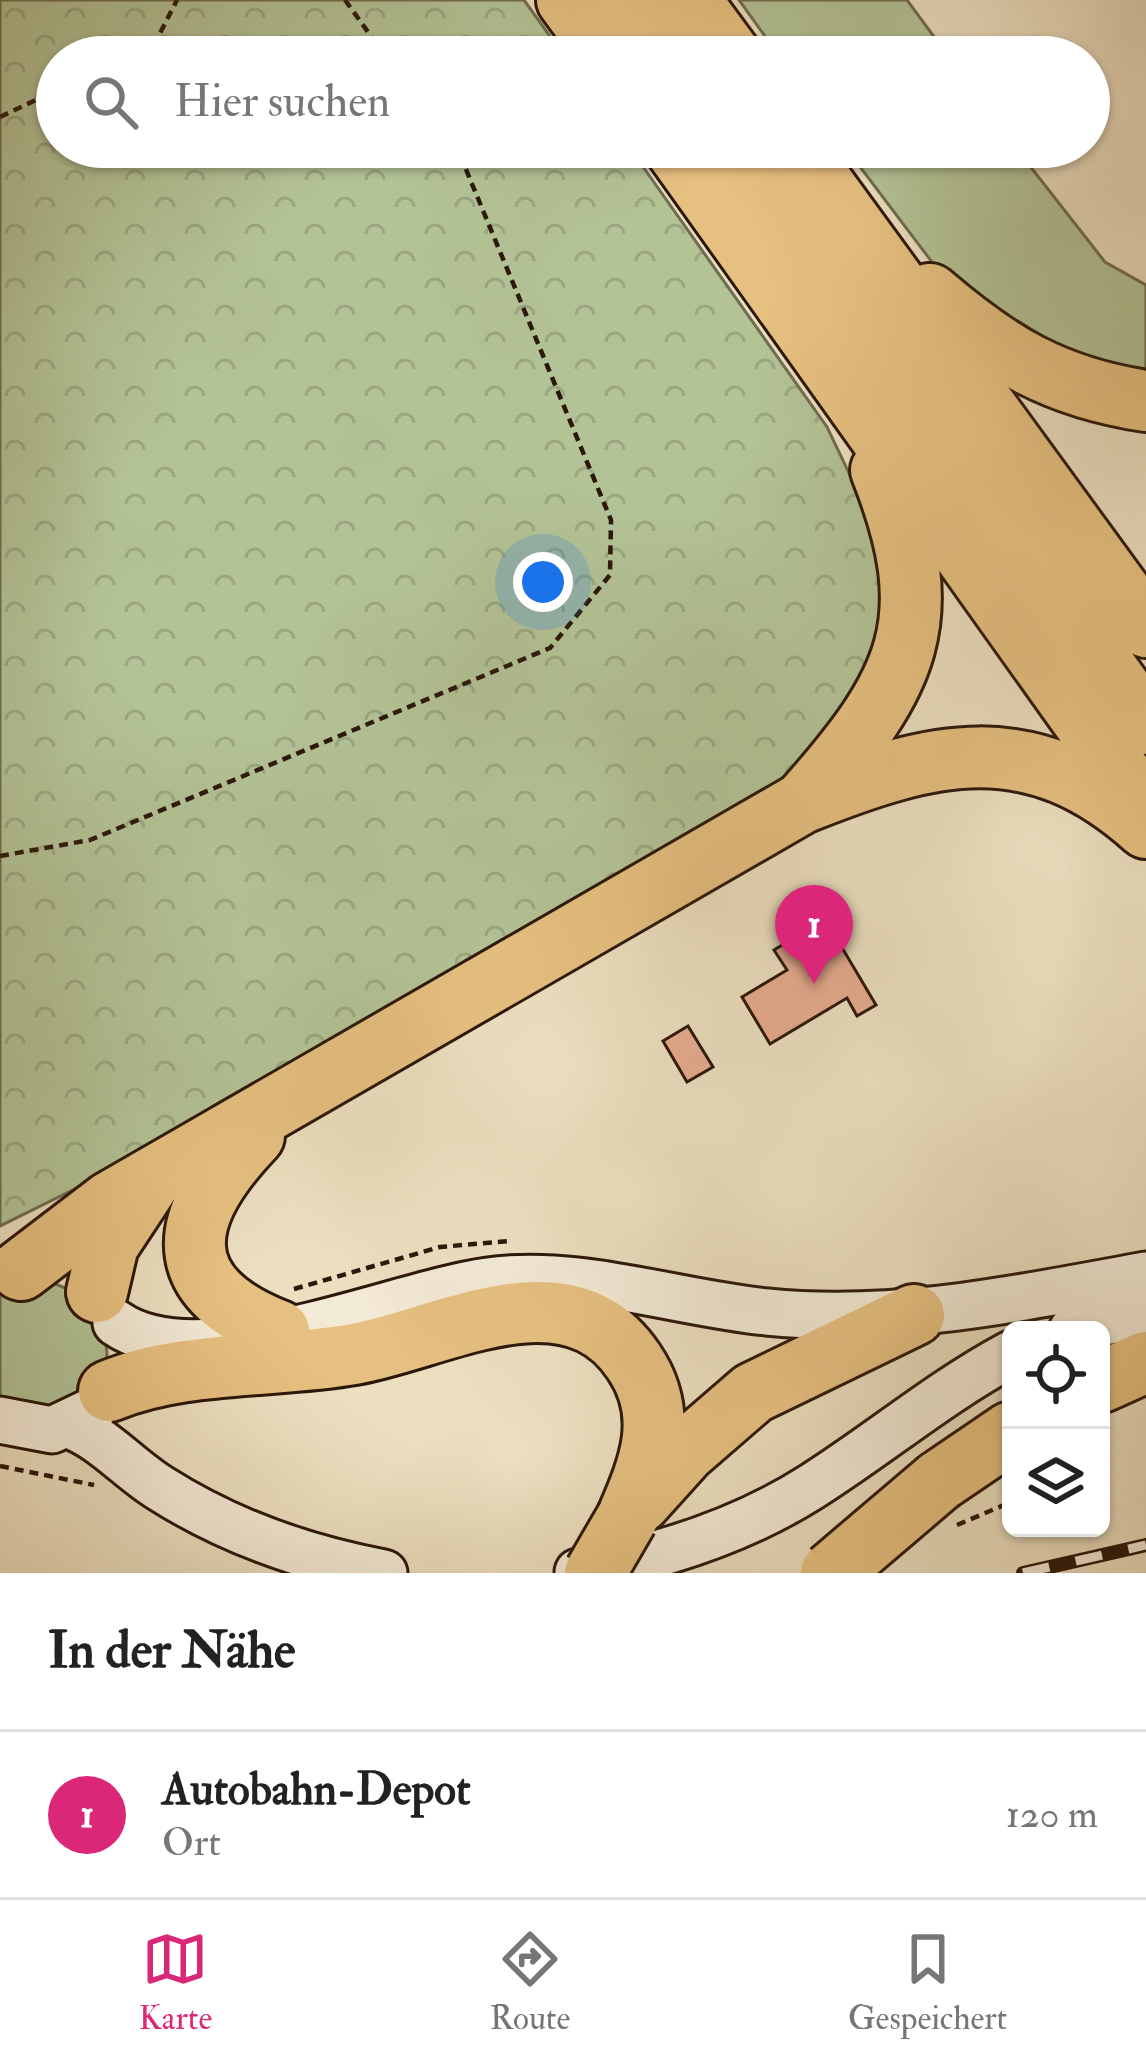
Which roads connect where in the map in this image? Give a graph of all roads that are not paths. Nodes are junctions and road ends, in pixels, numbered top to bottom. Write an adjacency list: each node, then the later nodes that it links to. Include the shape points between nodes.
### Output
1 (567, 0): 4 (highway)
2 (626, 0): 5 (highway)
3 (690, 0): 6 (highway)
4 (594, 36)
5 (652, 36)
6 (716, 36)
7 (689, 168): 11 (highway)
8 (746, 168): 14 (highway)
9 (811, 168): 10 (highway)
10 (848, 218): 12 (highway, via 977,334 1034,371); 13 (highway)
11 (852, 398): 15 (highway, via 905,542 909,632 872,719); 16 (highway)
12 (1146, 401)
13 (1146, 627)
14 (1146, 724)
15 (802, 803): 17 (highway, via 913,762 993,754 1071,778); 18 (highway)
16 (1146, 809)
17 (1146, 828)
18 (289, 1099): 19 (highway); 26 (highway, via 210,1188 193,1236 211,1289 235,1311)
19 (152, 1181): 20 (highway, via 75,1224); 22 (highway, via 108,1245)
20 (11, 1275): 22 (main road, via 54,1270)
21 (1146, 1275): 24 (main road)
22 (107, 1308): 26 (main road, via 149,1340); 30 (main road, via 121,1358)
23 (1146, 1312): 25 (main road)
24 (914, 1315): 26 (main road, via 770,1313 526,1278); 34 (highway, via 753,1393 686,1451)
25 (1109, 1321)
26 (279, 1330)
27 (1002, 1359): 36 (main road, via 752,1519 681,1549)
28 (1146, 1362): 29 (highway)
29 (1110, 1378)
30 (89, 1408): 31 (main road, via 34,1430); 34 (highway, via 147,1378 352,1354 496,1315 570,1316 622,1345 650,1391 654,1444); 35 (main road, via 167,1493 238,1531)
31 (0, 1420)
32 (1002, 1438): 33 (highway)
33 (939, 1481): 38 (highway, bridge); 39 (highway, bridge)
34 (627, 1518): 37 (highway, bridge)
35 (384, 1573)
36 (575, 1573)
37 (595, 1573)
38 (831, 1573)
39 (851, 1573)

